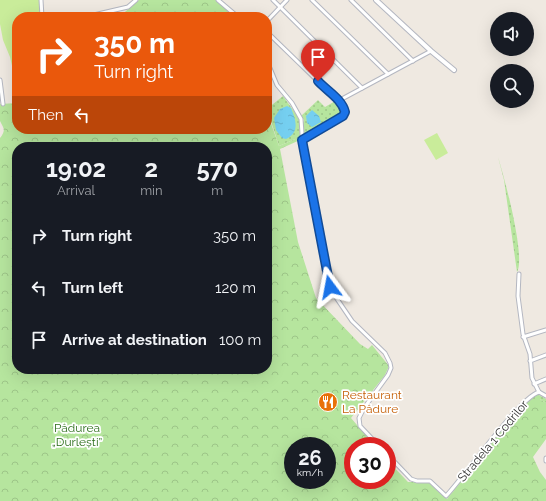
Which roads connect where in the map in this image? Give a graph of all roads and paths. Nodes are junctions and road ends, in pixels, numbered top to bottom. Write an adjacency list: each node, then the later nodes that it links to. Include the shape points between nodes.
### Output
1 (41, 0): 10 (street)
2 (136, 0): 11 (street, via 128,7)
3 (218, 0): 12 (street)
4 (273, 0): 9 (street)
5 (287, 0): 9 (street)
6 (312, 0): 19 (street)
7 (351, 0): 16 (street)
8 (376, 0): 15 (street)
9 (280, 7): 13 (street); 21 (street)
10 (42, 12)
11 (106, 12)
12 (232, 12)
13 (272, 16)
14 (272, 37): 22 (street)
15 (430, 51): 16 (street); 17 (street)
16 (414, 61): 19 (street)
17 (454, 70)
18 (272, 73): 24 (street, via 277,85 300,116)
19 (388, 74): 21 (street)
20 (0, 80): 23 (street)
21 (362, 88): 22 (street)
22 (340, 100): 24 (street, via 345,110 344,114)
23 (3, 104)
24 (302, 140): 34 (street, via 331,290 352,321 390,362 388,375 359,418 360,426)
25 (519, 274): 27 (street, via 518,296)
26 (546, 330): 27 (street)
27 (523, 337): 29 (street)
28 (546, 355): 29 (street)
29 (530, 361): 31 (street)
30 (546, 379): 31 (street)
31 (534, 384): 32 (street)
32 (539, 392): 33 (street, Stradela 1 Codrilor); 35 (street, Stradela 1 Codrilor, via 531,396 514,413 446,496 430,481 411,479)
33 (546, 396)
34 (371, 437)
35 (396, 463)

